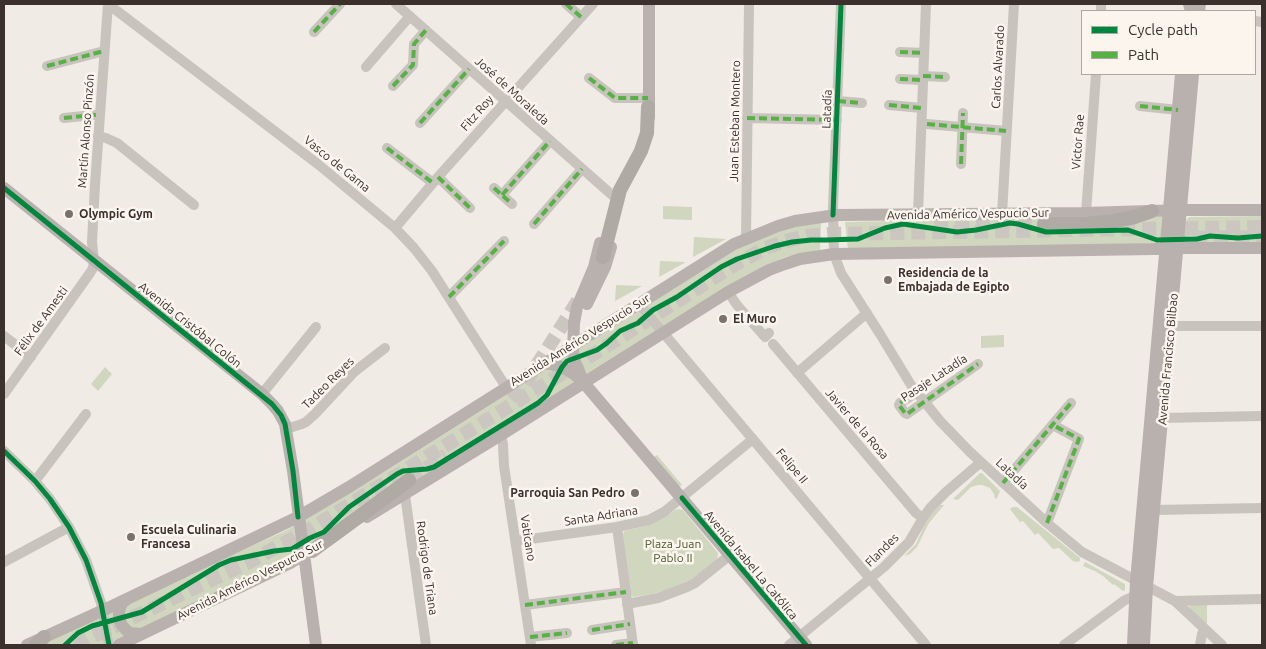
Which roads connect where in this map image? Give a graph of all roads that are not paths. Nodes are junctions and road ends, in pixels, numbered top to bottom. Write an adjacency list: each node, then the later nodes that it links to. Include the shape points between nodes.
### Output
1 (108, 4): 15 (street, Martín Alonso Pinzón); 66 (street, Vasco de Gama, via 319,165)
2 (340, 4): 14 (street)
3 (396, 4): 11 (street, José de Moraleda)
4 (566, 4): 12 (street)
5 (593, 4): 12 (street, Fitz Roy)
6 (649, 4): 31 (main road, Avenida Isabel La Católica)
7 (749, 4): 40 (street, Juan Esteban Montero)
8 (841, 4): 30 (street, Latadía)
9 (926, 4): 17 (street)
10 (1014, 4): 45 (street, Carlos Alvarado)
11 (410, 16): 13 (street, José de Moraleda); 19 (street)
12 (581, 17): 29 (street, Fitz Roy)
13 (426, 30): 20 (street, José de Moraleda); 28 (street, via 414,44 413,65)
14 (314, 32)
15 (104, 51): 18 (street); 38 (street, Martín Alonso Pinzón)
16 (900, 52): 17 (street)
17 (924, 53): 26 (street)
18 (47, 66)
19 (366, 67)
20 (469, 69): 29 (street, José de Moraleda); 42 (street)
21 (1096, 75): 60 (street, Víctor Rae)
22 (1181, 75): 36 (main road, Avenida Francisco Bilbao)
23 (1193, 75): 57 (main road, Avenida Francisco Bilbao)
24 (945, 77): 26 (street)
25 (589, 78): 31 (street, via 615,98)
26 (923, 78): 27 (street); 35 (street)
27 (900, 79)
28 (393, 86)
29 (505, 101): 47 (street, José de Moraleda); 51 (street, Fitz Roy)
30 (838, 101): 32 (street); 41 (street, Latadía)
31 (648, 102): 53 (main road, Avenida Isabel La Católica, via 644,133); 72 (highway, via 644,142 620,190); 84 (main road, Avenida Isabel La Católica, via 649,135 644,156 625,193 605,267 576,325)
32 (862, 102)
33 (889, 105): 35 (street)
34 (1140, 106): 36 (street)
35 (922, 108): 61 (street)
36 (1178, 110): 57 (main road, Avenida Francisco Bilbao)
37 (964, 113): 44 (street)
38 (99, 116): 39 (street); 46 (street, Martín Alonso Pinzón)
39 (64, 118)
40 (748, 118): 41 (street); 67 (street, Juan Esteban Montero)
41 (837, 120): 63 (street, Latadía)
42 (420, 123)
43 (927, 124): 44 (street)
44 (963, 127): 45 (street); 49 (street)
45 (1006, 131): 62 (street, Carlos Alvarado)
46 (98, 136): 55 (street, via 117,143); 73 (street, Martín Alonso Pinzón, via 92,242)
47 (550, 141): 50 (street, José de Moraleda); 54 (street, via 498,192)
48 (387, 148): 51 (street)
49 (961, 164)
50 (582, 169): 53 (street, José de Moraleda); 64 (street)
51 (435, 180): 56 (street); 66 (street, Fitz Roy)
52 (4, 188): 73 (main road, Avenida Cristóbal Colón)
53 (612, 195): 84 (main road, Avenida Isabel La Católica, via 596,262 577,308)
54 (512, 204)
55 (194, 205)
56 (470, 208)
57 (1175, 210): 58 (main road, Avenida Américo Vespucio Sur); 59 (main road, Avenida Américo Vespucio Sur); 69 (main road, Avenida Francisco Bilbao)
58 (1262, 210)
59 (1152, 211): 60 (main road, Avenida Américo Vespucio Sur); 65 (highway, via 1114,222)
60 (1086, 213): 62 (main road, Avenida Américo Vespucio Sur)
61 (918, 214): 62 (main road, Avenida Américo Vespucio Sur); 63 (main road, Avenida Américo Vespucio Sur)
62 (1002, 214)
63 (833, 216): 67 (main road, Avenida Américo Vespucio Sur, via 786,224); 71 (street, Latadía)
64 (534, 224)
65 (1044, 224)
66 (395, 228): 75 (street, Vasco de Gama, via 423,259)
67 (746, 238): 76 (main road, Avenida Américo Vespucio Sur)
68 (504, 241): 75 (street)
69 (1172, 248): 70 (main road, Avenida Américo Vespucio Sur); 71 (main road, Avenida Américo Vespucio Sur); 78 (main road, Avenida Francisco Bilbao); 124 (main road, Avenida Francisco Bilbao)
70 (1262, 248)
71 (834, 254): 74 (main road, Avenida Américo Vespucio Sur, via 785,264); 77 (street, Latadía, via 841,273)
72 (603, 257)
73 (94, 261): 87 (street, Félix de Amesti, via 90,273); 95 (main road, Avenida Cristóbal Colón)
74 (728, 292): 81 (main road, Avenida Américo Vespucio Sur); 82 (street, via 765,337)
75 (449, 297): 92 (street, Vasco de Gama)
76 (639, 304): 81 (street, Felipe II); 84 (main road, Avenida Américo Vespucio Sur)
77 (867, 313): 90 (street); 93 (street, Latadía)
78 (1171, 326): 79 (street); 100 (main road, Avenida Francisco Bilbao)
79 (1262, 326)
80 (316, 327): 95 (street)
81 (663, 332): 91 (main road, Avenida Américo Vespucio Sur); 104 (street, Felipe II)
82 (769, 333)
83 (4, 336): 87 (street)
84 (573, 339): 88 (main road, Avenida Américo Vespucio Sur); 91 (main road, Avenida Isabel La Católica, via 576,362)
85 (773, 344): 90 (street, Javier de la Rosa)
86 (385, 348): 102 (street, Tadeo Reyes, via 354,372 306,422)
87 (30, 357): 94 (street, Félix de Amesti)
88 (544, 363): 91 (main road, via 568,370); 92 (main road, Avenida Américo Vespucio Sur)
89 (978, 364): 96 (street, Pasaje Latadía)
90 (797, 373): 115 (street, Javier de la Rosa)
91 (584, 383): 103 (main road, Avenida Américo Vespucio Sur); 111 (main road, Avenida Isabel La Católica)
92 (506, 387): 114 (main road, Avenida Américo Vespucio Sur)
93 (917, 392): 96 (street, Latadía); 96 (street, Pasaje Latadía, via 900,403 905,413)
94 (4, 394)
95 (262, 394): 102 (main road, Avenida Cristóbal Colón, via 283,419)
96 (924, 401): 106 (street, Latadía)
97 (1071, 403): 101 (street)
98 (86, 414): 108 (street)
99 (1262, 416): 100 (street)
100 (1162, 418): 113 (main road, Avenida Francisco Bilbao)
101 (1053, 424): 109 (street); 116 (street, via 1079,438)
102 (286, 429): 114 (main road, Avenida Cristóbal Colón)
103 (501, 435): 110 (main road, Avenida Américo Vespucio Sur); 119 (street, Vaticano)
104 (753, 439): 111 (street, Santa Adriana); 123 (street, Felipe II)
105 (4, 452): 108 (street)
106 (981, 462): 109 (street, Latadía); 115 (street, Flandes)
107 (409, 480): 120 (highway)
108 (34, 481): 117 (street)
109 (1003, 483): 116 (street, Latadía)
110 (405, 495): 120 (main road, Avenida Américo Vespucio Sur); 147 (street, Rodrigo de Triana)
111 (682, 498): 118 (street, Santa Adriana, via 649,520); 121 (main road, Avenida Isabel La Católica)
112 (1262, 508): 113 (street)
113 (1154, 510): 124 (main road, Avenida Francisco Bilbao)
114 (298, 517): 120 (main road, Avenida Cristóbal Colón); 126 (main road, Avenida Américo Vespucio Sur)
115 (922, 518): 123 (street, Flandes, via 902,550)
116 (1047, 523): 124 (street, Latadía, via 1082,552)
117 (69, 527): 122 (street); 132 (street, via 86,560)
118 (616, 527): 119 (street, Santa Adriana); 125 (street)
119 (516, 541): 131 (street, Vaticano)
120 (308, 553): 138 (main road, Avenida Américo Vespucio Sur); 146 (main road, Avenida Cristóbal Colón)
121 (730, 555): 130 (street, via 687,587 658,598); 141 (main road, Avenida Isabel La Católica)
122 (4, 562)
123 (870, 579): 141 (street, Flandes); 149 (street, Felipe II)
124 (1142, 584): 127 (main road, Avenida Francisco Bilbao); 129 (street, Latadía); 133 (main road, Avenida Francisco Bilbao)
125 (626, 592): 130 (street); 131 (street)
126 (129, 598): 132 (main road, Avenida Américo Vespucio Sur); 138 (main road, via 120,607 119,619 126,630)
127 (1135, 598): 133 (main road); 150 (street, via 1125,600); 151 (main road, Avenida Francisco Bilbao)
128 (1262, 599): 129 (street)
129 (1175, 601): 135 (street)
130 (627, 604): 134 (street)
131 (525, 605): 140 (street, Vaticano)
132 (103, 610): 139 (main road, Avenida Américo Vespucio Sur); 144 (street)
133 (1146, 611): 152 (main road, Avenida Francisco Bilbao)
134 (630, 624): 136 (street); 142 (street)
135 (1204, 628): 153 (street); 154 (street)
136 (592, 630)
137 (567, 633): 140 (street)
138 (140, 634): 145 (main road, Avenida Américo Vespucio Sur)
139 (40, 641): 143 (main road, Avenida Américo Vespucio Sur)
140 (530, 641)
141 (798, 643)
142 (633, 644): 148 (street)
143 (27, 645)
144 (110, 645)
145 (119, 645)
146 (316, 645)
147 (426, 645)
148 (616, 645)
149 (926, 645)
150 (1064, 645)
151 (1133, 645)
152 (1144, 645)
153 (1200, 645)
154 (1222, 645)

